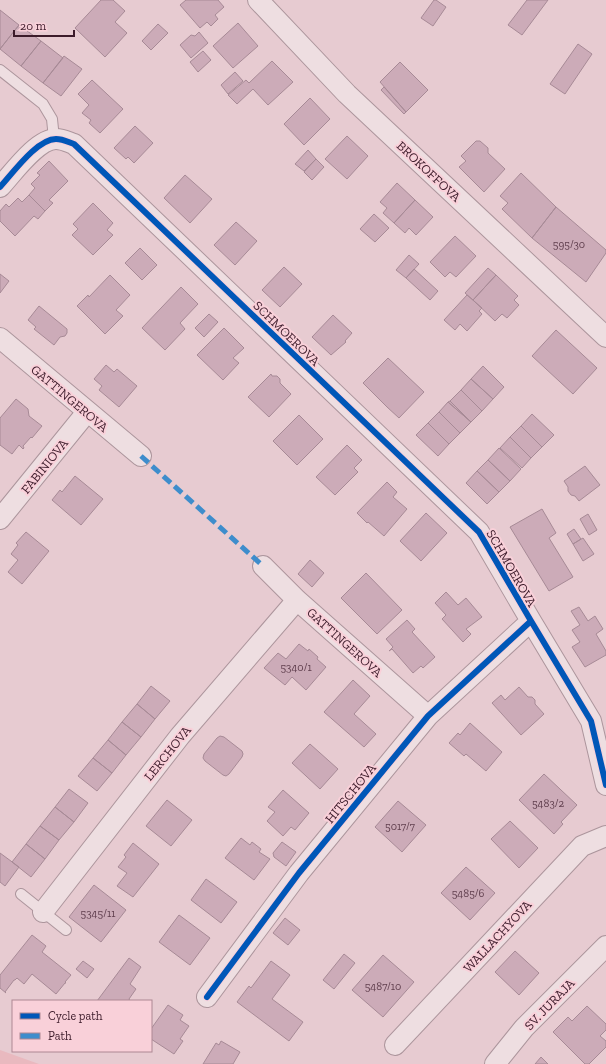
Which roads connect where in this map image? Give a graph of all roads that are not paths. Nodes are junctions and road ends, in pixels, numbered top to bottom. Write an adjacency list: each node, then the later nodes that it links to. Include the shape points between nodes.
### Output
1 (258, 0): 5 (street, BROKOFFOVA, via 347,94)
2 (0, 70): 3 (lane, via 43,104 52,119)
3 (54, 139): 4 (street, via 43,142 36,148); 12 (street, SCHMOEROVA, via 74,144 479,532)
4 (0, 187)
5 (606, 337)
6 (0, 338): 7 (street, GATTINGEROVA)
7 (87, 412): 8 (street, GATTINGEROVA); 9 (street, FABINIOVA)
8 (141, 456)
9 (0, 519)
10 (263, 566): 11 (street, GATTINGEROVA)
11 (297, 600): 13 (street, GATTINGEROVA); 17 (street, LERCHOVA, via 180,736)
12 (531, 621): 13 (street, HITSCHOVA); 14 (street, SCHMOEROVA, via 591,721)
13 (428, 716): 20 (street, HITSCHOVA, via 299,873)
14 (606, 785)
15 (606, 836): 21 (street, WALLACHYOVA, via 582,846)
16 (21, 894): 17 (lane)
17 (43, 912): 18 (lane)
18 (66, 930)
19 (606, 946): 22 (street, SV. JURAJA, via 524,1028)
20 (207, 997)
21 (395, 1045)
22 (495, 1064)

